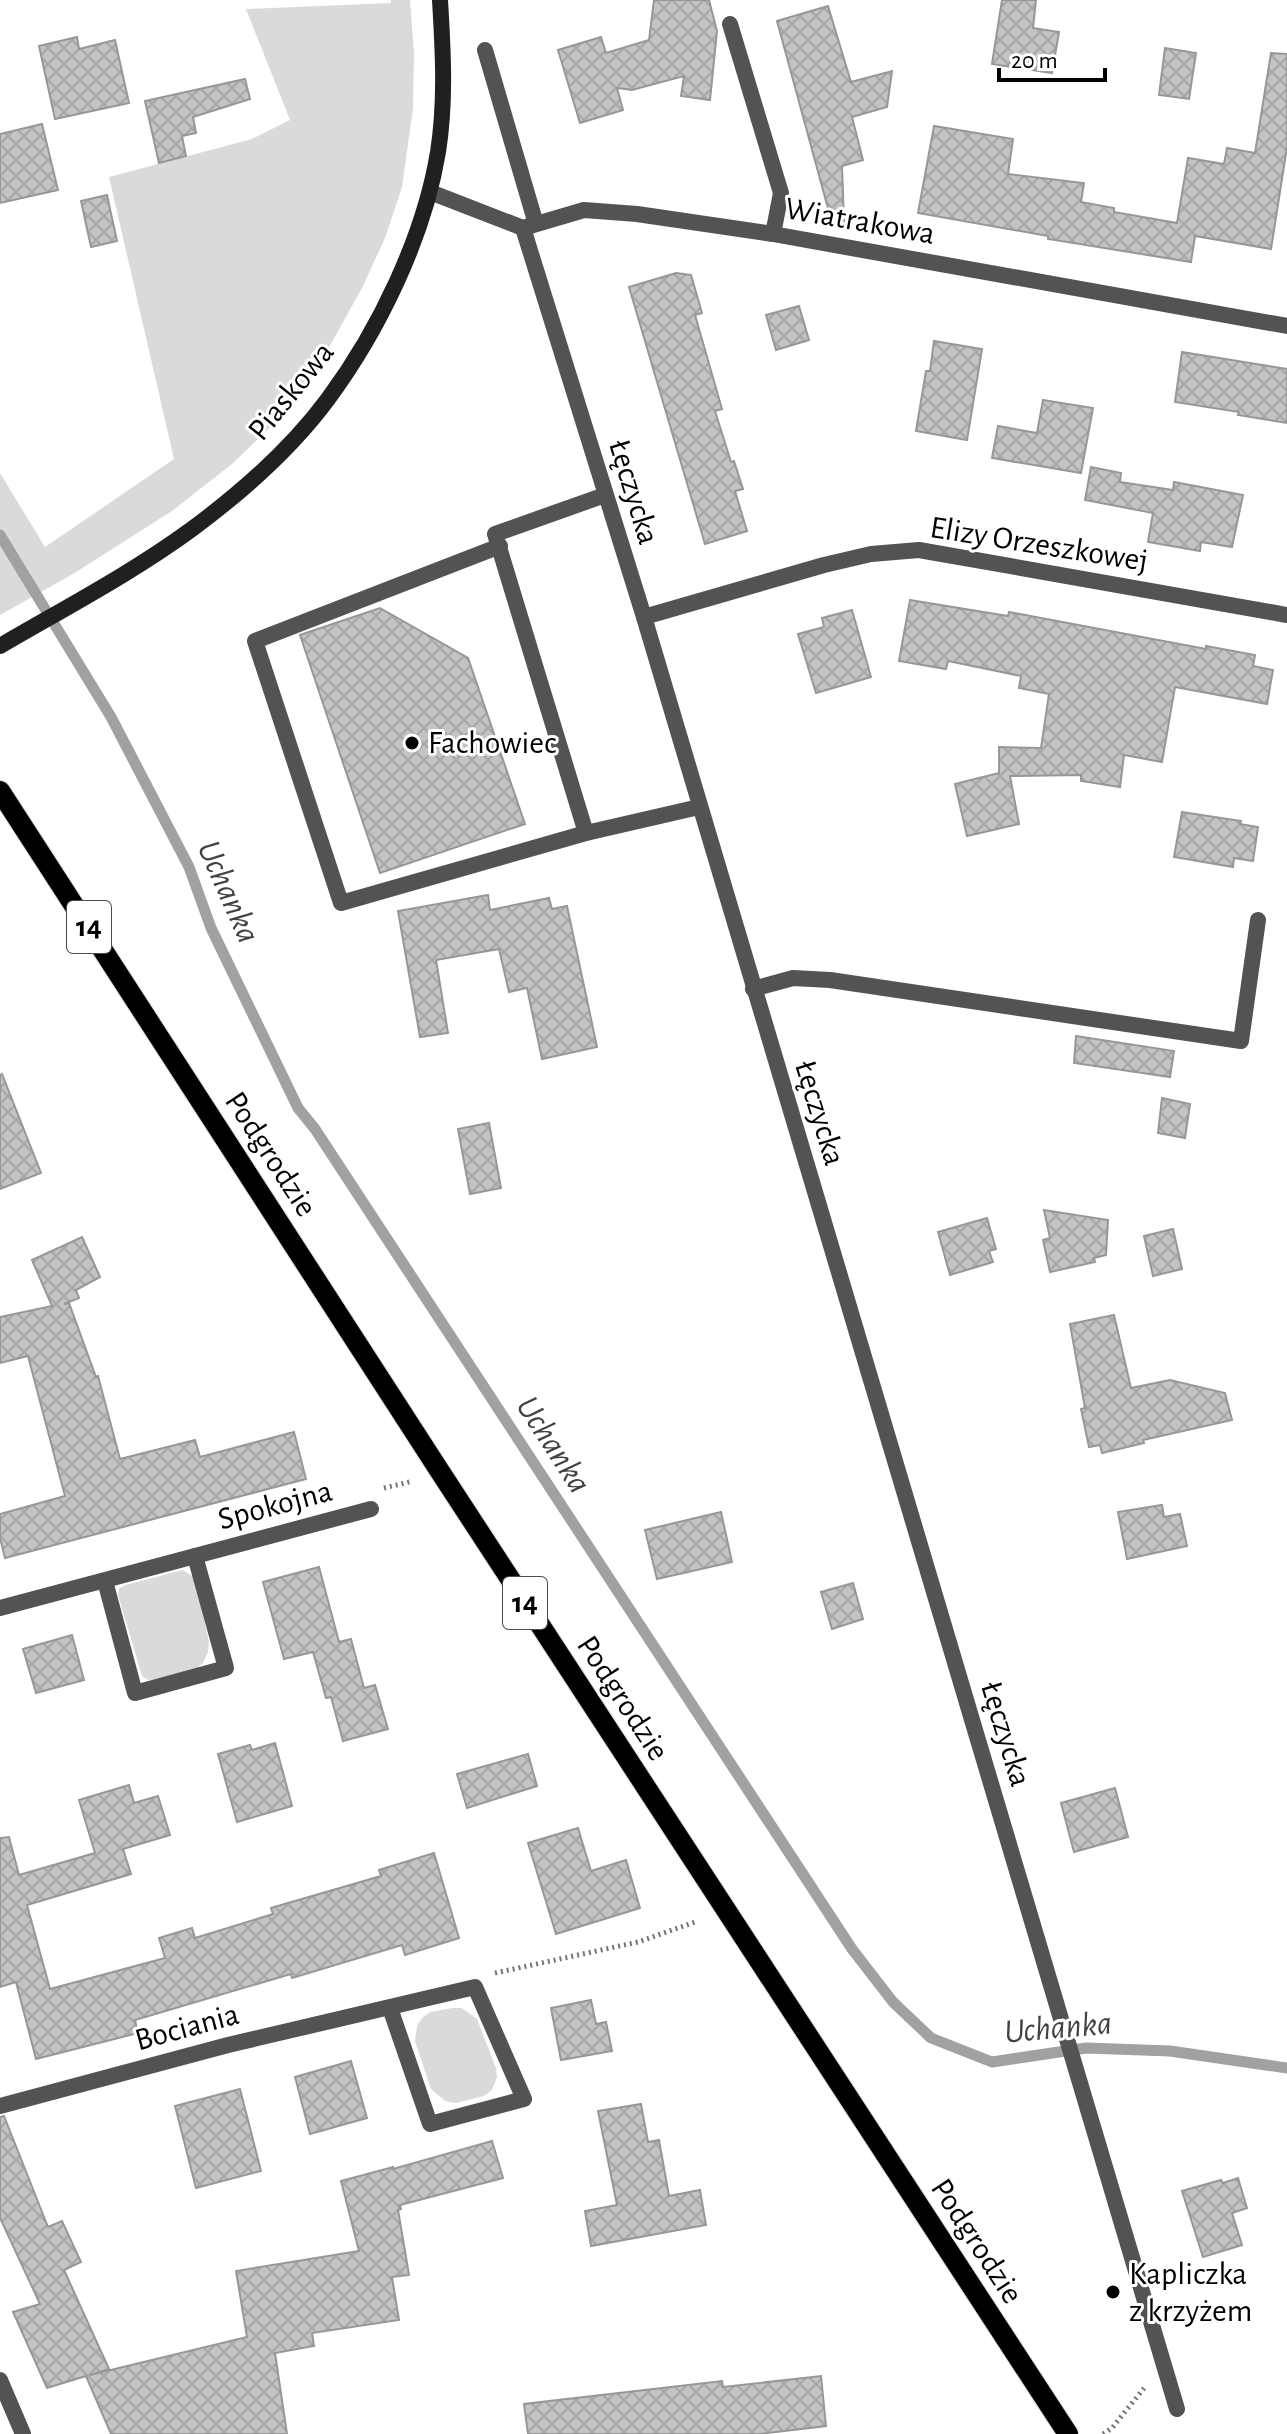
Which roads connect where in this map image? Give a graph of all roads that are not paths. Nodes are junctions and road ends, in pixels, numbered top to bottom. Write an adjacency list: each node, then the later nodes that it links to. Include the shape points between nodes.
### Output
1 (440, 0): 4 (main road, Piaskowa, via 443,80)
2 (730, 24): 6 (street, via 781,193)
3 (485, 50): 5 (street, Łęczycka)
4 (430, 192): 5 (street); 12 (main road, Piaskowa, via 372,330 328,399 286,449 191,530)
5 (529, 226): 6 (street, Wiatrakowa, via 584,210); 8 (street, Łęczycka)
6 (773, 234): 7 (street, Wiatrakowa)
7 (1287, 326)
8 (605, 495): 9 (street, via 495,534); 11 (street, Łęczycka)
9 (500, 546): 15 (street); 15 (street, via 255,641 341,903)
10 (1287, 615): 11 (street, Elizy Orzeszkowej, via 919,550 824,565)
11 (644, 617): 14 (street, Łęczycka)
12 (0, 646)
13 (0, 791): 27 (main road, Podgrodzie / 14)
14 (699, 807): 15 (street); 17 (street, Łęczycka)
15 (586, 833)
16 (1258, 920): 17 (street, via 1241,1041 830,980 793,978)
17 (753, 989): 25 (street, Łęczycka)
18 (371, 1509): 19 (street, Spokojna)
19 (195, 1556): 20 (street, Spokojna); 20 (street, Spokojna, via 226,1668 135,1693)
20 (105, 1581): 21 (street, Spokojna)
21 (0, 1608)
22 (390, 2008): 22 (street, Bociania, via 430,2124 524,2099 475,1987); 23 (street, Bociania)
23 (0, 2106)
24 (0, 2380): 26 (street)
25 (1177, 2409)
26 (23, 2434)
27 (1068, 2434)

